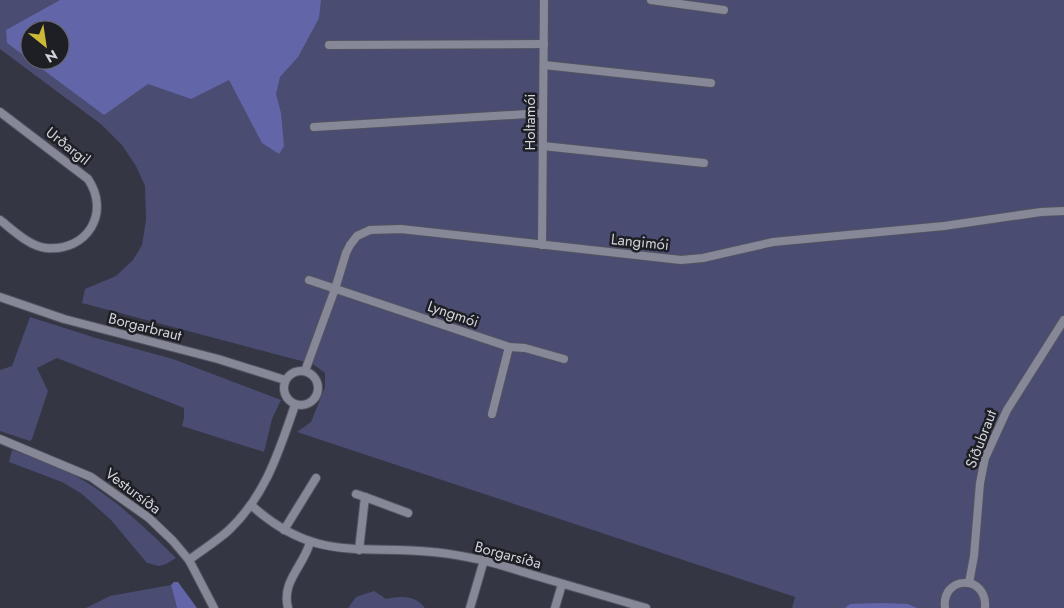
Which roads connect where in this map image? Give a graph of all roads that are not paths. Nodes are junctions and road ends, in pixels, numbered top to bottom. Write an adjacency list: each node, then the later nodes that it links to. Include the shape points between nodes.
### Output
1 (544, 0): 4 (street, Holtamói)
2 (651, 0): 3 (street)
3 (724, 10)
4 (544, 44): 5 (street); 6 (street, Holtamói)
5 (329, 45)
6 (544, 65): 7 (street); 9 (street, Holtamói)
7 (712, 83)
8 (0, 112): 14 (street, Urðargil, via 88,179 97,198 94,223 88,233 60,248 45,248 32,243)
9 (544, 113): 10 (street); 11 (street, Holtamói)
10 (314, 127)
11 (543, 146): 12 (street); 15 (street, Holtamói)
12 (704, 163)
13 (1064, 211): 15 (street, Langimói, via 773,242 681,260)
14 (0, 220)
15 (542, 245): 17 (street, Langimói, via 401,229 370,230 350,245)
16 (309, 280): 17 (street, Lyngmói)
17 (335, 289): 20 (street, Lyngmói); 22 (street, Langimói)
18 (0, 297): 23 (street, Borgarbraut, via 64,319)
19 (1064, 320): 37 (street, Síðubraut, via 1006,410 985,458)
20 (509, 347): 21 (street, Lyngmói); 25 (street)
21 (564, 359)
22 (305, 371): 23 (street, via 293,372); 24 (street, via 317,382 318,393 307,405)
23 (285, 380): 24 (street, via 286,398)
24 (295, 405): 30 (street, via 266,481)
25 (492, 414)
26 (0, 439): 35 (street, Vestursíða, via 91,477 149,518)
27 (316, 478): 32 (street)
28 (356, 494): 29 (street)
29 (366, 498): 31 (street); 34 (street)
30 (251, 505): 32 (street, Borgarsíða); 35 (street, via 229,530)
31 (408, 513)
32 (284, 530): 33 (street, Borgarsíða)
33 (310, 542): 34 (street, Borgarsíða); 40 (street, via 288,586)
34 (359, 550): 36 (street, Borgarsíða, via 434,552)
35 (189, 560): 39 (street, Vestursíða)
36 (484, 560): 38 (street, Borgarsíða); 41 (street)
37 (970, 583): 44 (street, via 959,583 949,590); 45 (street, via 983,594)
38 (562, 584): 42 (street); 43 (street, Borgarsíða)
39 (214, 608)
40 (288, 608)
41 (470, 608)
42 (555, 608)
43 (646, 608)
44 (945, 608)
45 (984, 608)

